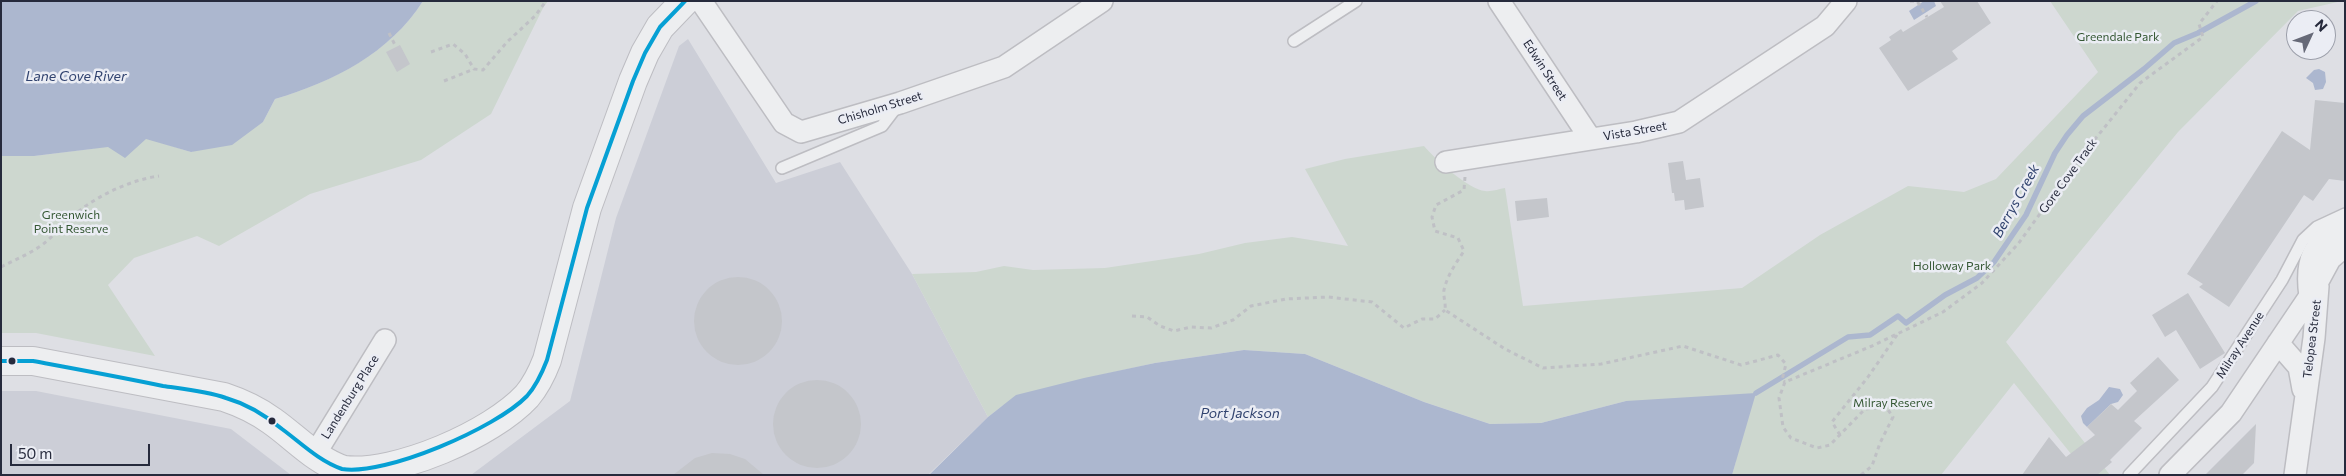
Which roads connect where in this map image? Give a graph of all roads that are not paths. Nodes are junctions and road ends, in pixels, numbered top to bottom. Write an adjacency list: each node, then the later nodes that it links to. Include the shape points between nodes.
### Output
1 (1102, 1): 7 (street, Chisholm Street, via 1004,68)
2 (1356, 1): 6 (lane)
3 (1499, 1): 8 (street, Edwin Street)
4 (1846, 1): 8 (street, Vista Street, via 1825,26 1679,122)
5 (686, 2): 7 (street, Chisholm Street, via 784,123 801,132); 19 (street, via 660,27 633,81 587,208 540,379 526,396 448,452 399,468 359,474 341,469)
6 (1294, 41)
7 (900, 103): 10 (lane, via 882,126)
8 (1590, 138): 9 (street, Vista Street)
9 (1446, 162)
10 (782, 168)
11 (2345, 214): 20 (lane, Milray Avenue, via 2317,227 2303,240 2282,280 2212,387)
12 (2345, 226): 14 (street, via 2325,237 2314,250 2308,276)
13 (2345, 246): 14 (street, via 2330,259)
14 (2314, 289): 16 (street); 18 (street, Telopea Street, via 2313,343)
15 (385, 340): 19 (street, Landenburg Place)
16 (2278, 343): 18 (street, Telopea Street, via 2299,368); 21 (street, via 2231,413)
17 (1, 360): 19 (street, via 33,361 224,397 263,415)
18 (2305, 396): 22 (street, Telopea Street)
19 (315, 454)
20 (2129, 475)
21 (2170, 475)
22 (2295, 475)

